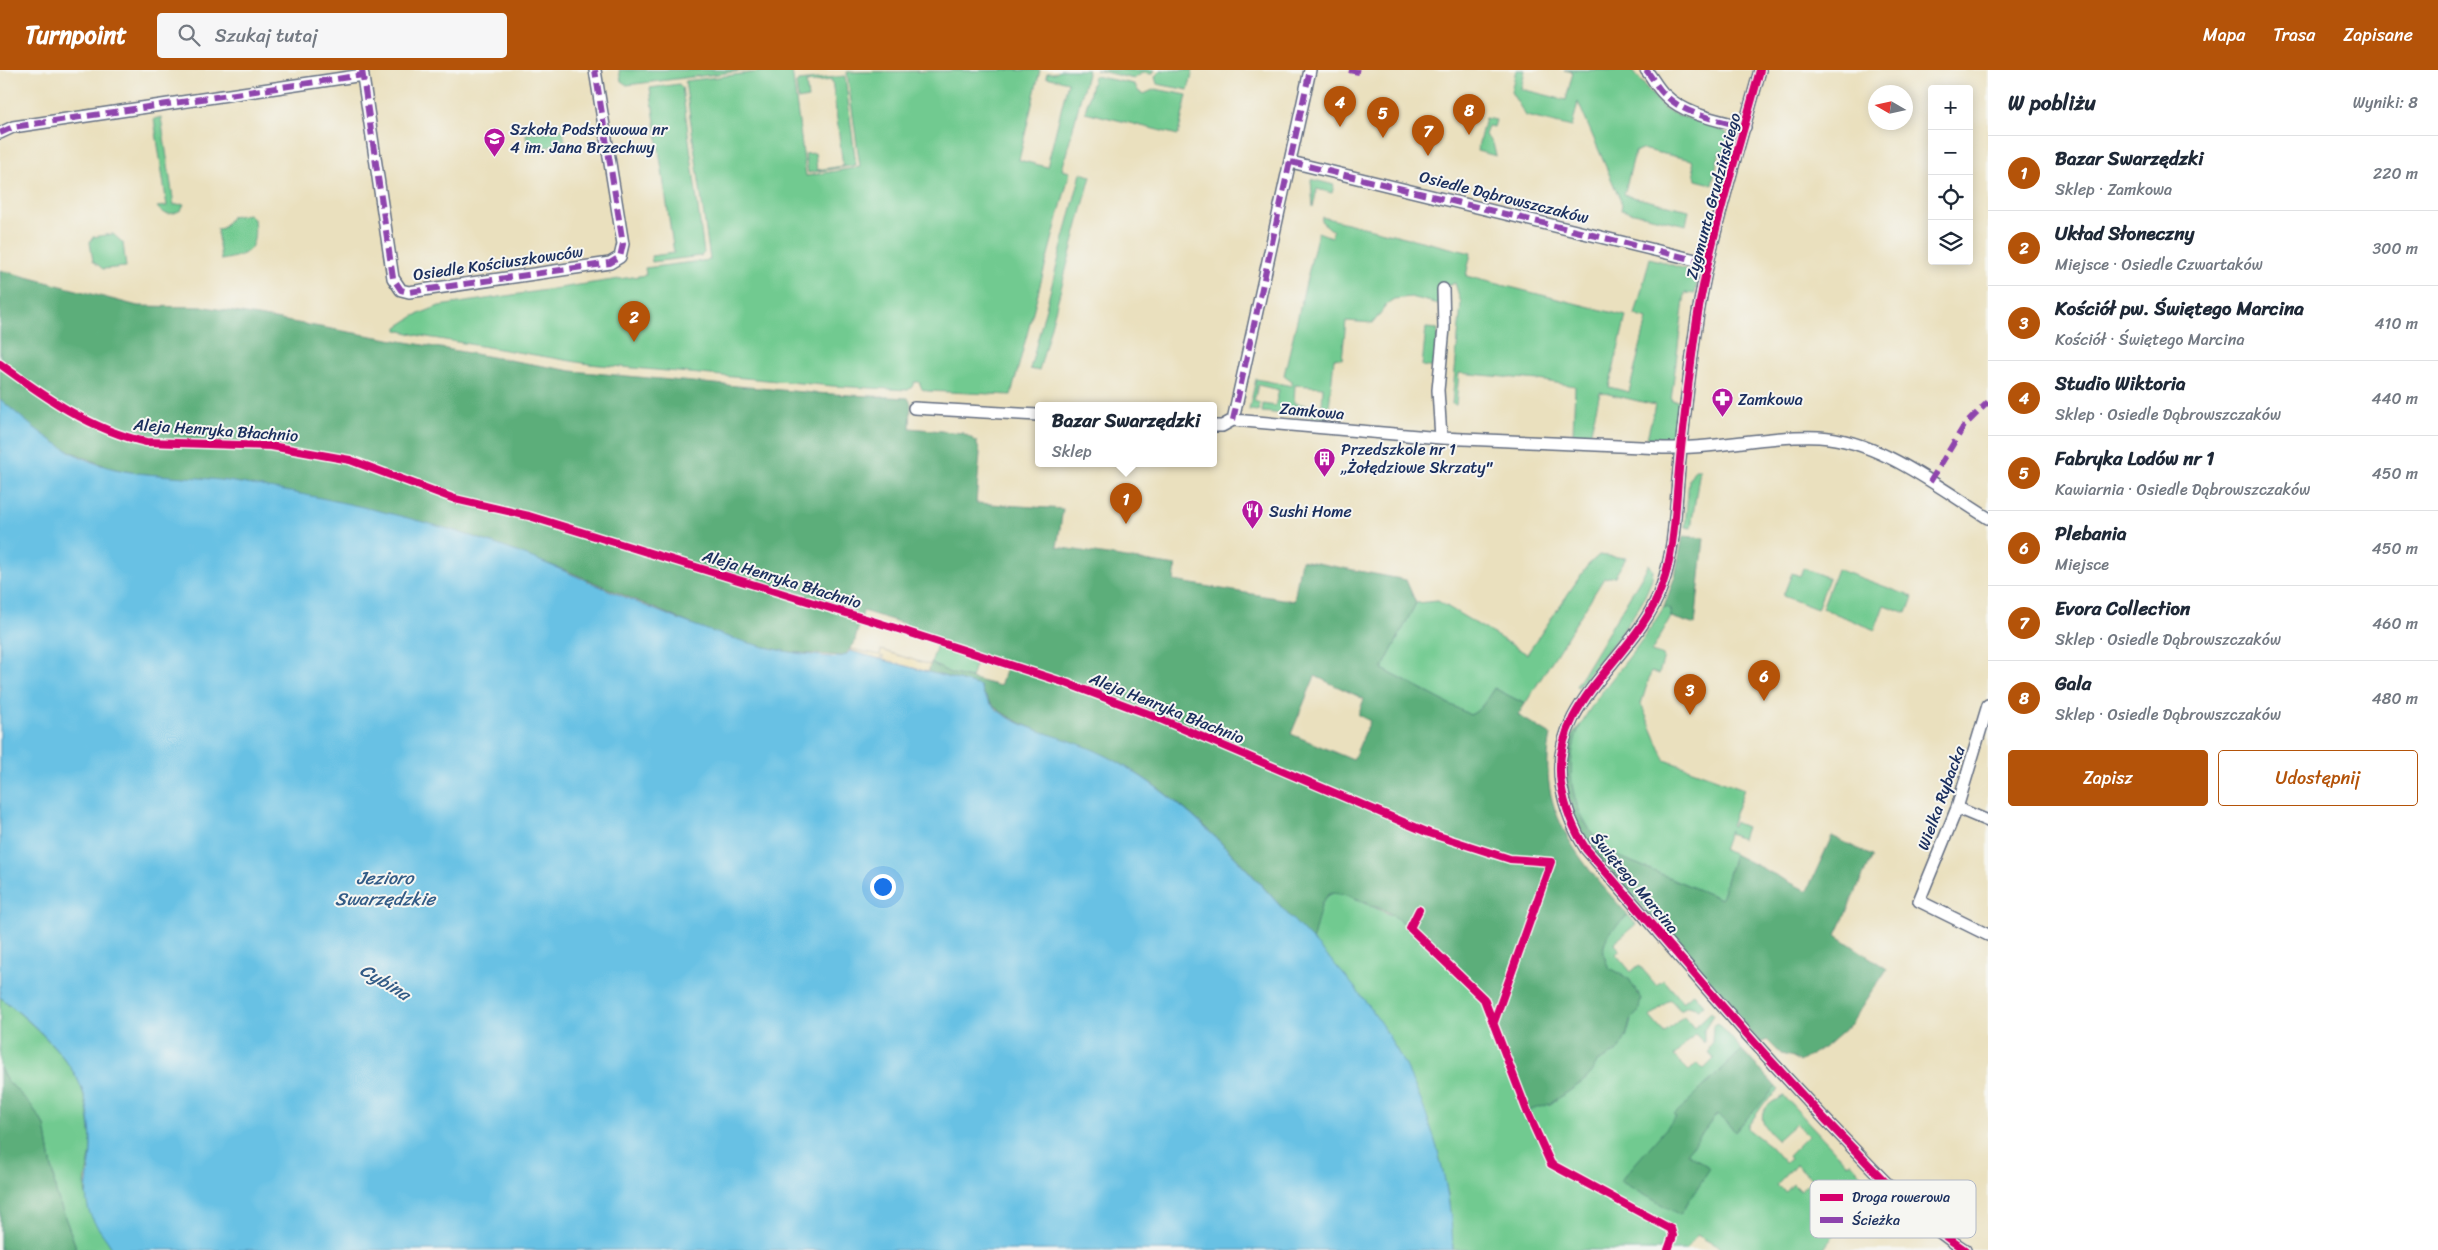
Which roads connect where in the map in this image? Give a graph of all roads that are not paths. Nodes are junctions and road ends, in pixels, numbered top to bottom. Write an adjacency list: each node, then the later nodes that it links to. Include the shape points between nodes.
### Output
1 (595, 70): 5 (street, Osiedle Kościuszkowców, via 623,244 620,257 610,263 412,292 401,290 393,278)
2 (1310, 70): 8 (street)
3 (1646, 70): 6 (street, via 1676,104 1698,114)
4 (1760, 70): 6 (street, Zygmunta Grudzińskiego)
5 (363, 72): 7 (street, Osiedle Kościuszkowców, via 13,127)
6 (1745, 127): 9 (street, Zygmunta Grudzińskiego)
7 (0, 133)
8 (1291, 162): 9 (street, Osiedle Dąbrowszczaków); 13 (street)
9 (1708, 263): 16 (street, Zygmunta Grudzińskiego, via 1694,339)
10 (1443, 289): 15 (street, via 1444,328 1438,390)
11 (914, 408): 12 (street)
12 (1035, 415)
13 (1233, 420): 14 (street, Zamkowa); 15 (street, Zamkowa)
14 (1217, 426)
15 (1441, 438): 16 (street, Zamkowa)
16 (1681, 449): 17 (street, Zamkowa, via 1786,438 1819,437 1845,441 1879,453); 22 (street, Świętego Marcina, via 1672,543 1663,585 1640,625 1599,679 1568,729 1560,764 1566,806 1586,849 1784,1076)
17 (1988, 518)
18 (1988, 705): 19 (street, Wielka Rybacka)
19 (1957, 808): 20 (street); 21 (street, Wielka Rybacka, via 1919,901)
20 (1988, 821)
21 (1988, 936)
22 (1885, 1180)
23 (1948, 1238): 24 (street, Świętego Marcina)
24 (1961, 1249)

